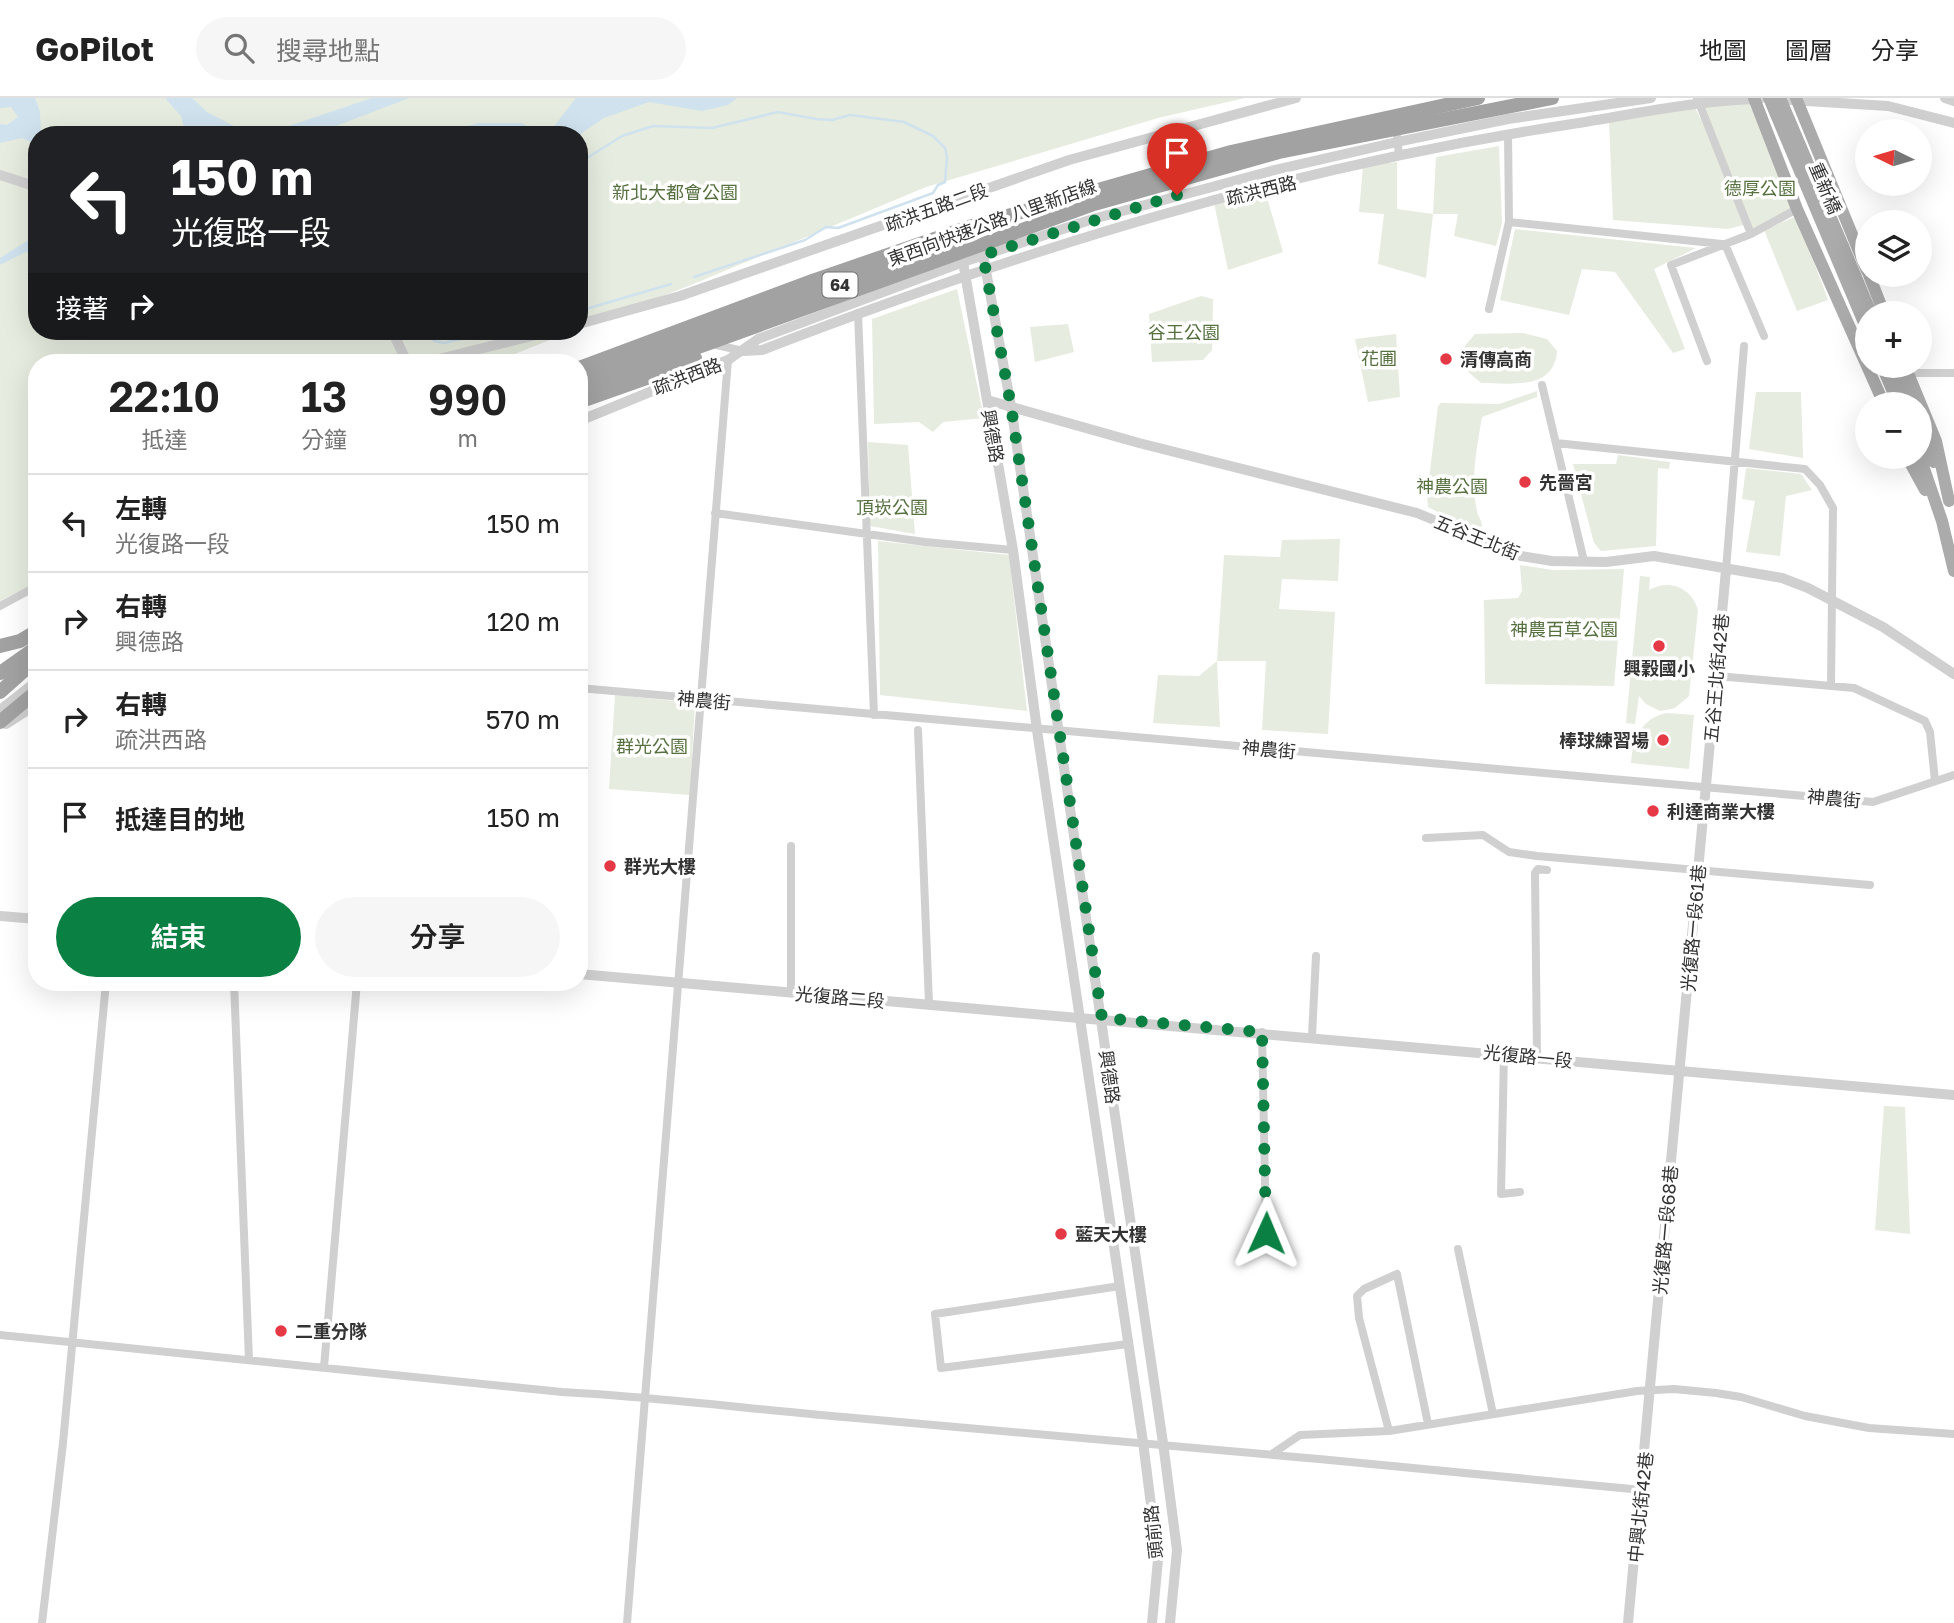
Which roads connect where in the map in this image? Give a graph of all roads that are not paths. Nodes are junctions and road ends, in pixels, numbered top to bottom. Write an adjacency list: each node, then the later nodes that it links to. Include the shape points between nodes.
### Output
1 (1296, 98): 34 (street, 疏洪五路二段, via 1069,160 680,296)
2 (1478, 98): 19 (highway, 東西向快速公路 八里新店線 / 64, via 1231,152)
3 (1490, 98): 15 (street, via 1395,118)
4 (1552, 98): 33 (highway, 東西向快速公路 八里新店線 / 64, bridge, via 1279,152 1118,197 1004,234)
5 (1651, 98): 15 (street, 疏洪西路, via 1508,119)
6 (1769, 98): 30 (main road, 重新橋, bridge)
7 (1780, 98): 29 (main road, 重新橋, bridge)
8 (1945, 98): 12 (street)
9 (1755, 99): 10 (street, 疏洪西路); 11 (street, 疏洪西路); 20 (main road)
10 (1796, 99): 13 (street, 疏洪西路, via 1906,108); 23 (main road)
11 (1698, 101): 14 (street, 疏洪西路); 22 (street)
12 (1954, 101)
13 (1954, 123)
14 (1508, 134): 16 (street, 疏洪西路); 21 (street)
15 (1397, 142): 16 (street); 25 (street, 疏洪西路, via 1177,195)
16 (1399, 156): 27 (street, 疏洪西路, via 1180,210)
17 (0, 174): 18 (street)
18 (28, 184)
19 (1100, 191): 42 (highway, bridge, via 969,227); 46 (highway, 東西向快速公路 八里新店線 / 64, bridge)
20 (1797, 209): 22 (street); 50 (main road)
21 (1508, 222): 24 (street); 31 (street)
22 (1751, 234): 24 (street)
23 (1855, 242)
24 (1725, 244): 35 (street); 41 (street, via 1671,265)
25 (983, 255): 26 (street, 疏洪西路); 27 (street, 興德路)
26 (962, 262): 28 (street, 興德路); 38 (street, 疏洪西路, via 758,339)
27 (986, 268): 28 (street, 疏洪西路); 54 (street, 興德路)
28 (965, 275): 32 (street, 疏洪西路); 53 (street, 興德路)
29 (1866, 301)
30 (1855, 302)
31 (1489, 309)
32 (858, 313): 38 (street, 疏洪西路, via 762,350); 65 (street)
33 (794, 314): 49 (highway, 東西向快速公路 八里新店線 / 64, bridge); 52 (highway, bridge, via 661,373)
34 (588, 322)
35 (1764, 337)
36 (516, 340): 39 (street)
37 (1744, 346): 59 (street)
38 (743, 351): 40 (street, 疏洪西路); 43 (street, via 696,341)
39 (459, 354)
40 (728, 360): 51 (street, 疏洪西路); 63 (street)
41 (1707, 362)
42 (588, 363)
43 (588, 364)
44 (1932, 371): 45 (street)
45 (1954, 373)
46 (588, 376)
47 (1911, 378): 62 (main road, via 1936,441)
48 (1542, 386): 57 (street)
49 (588, 387)
50 (1879, 392)
51 (629, 398): 55 (street, 疏洪西路); 56 (street, 疏洪西路)
52 (588, 399)
53 (987, 400): 54 (street, 五谷王北街); 66 (street, 興德路)
54 (1011, 406): 67 (street, 五谷王北街, via 1417,513 1521,556); 94 (street, 興德路)
55 (588, 410)
56 (588, 417)
57 (1556, 443): 59 (street); 67 (street)
58 (1932, 457): 62 (main road)
59 (1734, 461): 68 (street); 71 (street, via 1805,468 1820,485 1833,508)
60 (1915, 469): 64 (main road)
61 (1926, 469): 64 (main road)
62 (1949, 500): 64 (main road)
63 (715, 513): 65 (street); 86 (street)
64 (1948, 518): 69 (main road)
65 (866, 533): 66 (street); 89 (street)
66 (1013, 550): 93 (street, 興德路)
67 (1584, 561): 68 (street, 五谷王北街, via 1654,556)
68 (1726, 570): 71 (street, 五谷王北街, via 1788,580); 80 (street, 五谷王北街42巷)
69 (1954, 571)
70 (28, 591): 72 (street)
71 (1833, 603): 79 (street, 五谷王北街, via 1883,627); 81 (street)
72 (0, 607)
73 (28, 636): 74 (highway)
74 (0, 646)
75 (28, 653): 77 (highway)
76 (28, 667): 84 (highway)
77 (0, 673)
78 (28, 674): 84 (highway)
79 (1954, 674)
80 (1717, 676): 81 (street); 97 (street, 五谷王北街42巷)
81 (1831, 686): 96 (street, via 1854,688 1925,721)
82 (28, 688): 87 (street)
83 (588, 689): 86 (street, 神農街)
84 (0, 693)
85 (28, 699): 90 (highway)
86 (699, 700): 89 (street, 神農街); 107 (street)
87 (0, 710)
88 (28, 710): 91 (street)
89 (874, 715): 93 (street, 神農街)
90 (0, 722)
91 (0, 729)
92 (918, 730): 112 (street)
93 (1037, 730): 94 (street, 神農街); 113 (street, 興德路)
94 (1058, 732): 97 (street, 神農街); 114 (street, 興德路)
95 (1954, 775): 96 (street, 神農街)
96 (1935, 781): 97 (street, 神農街, via 1879,802)
97 (1706, 787): 101 (street, 光復路一段61巷)
98 (1426, 838): 101 (street, via 1483,835 1509,852)
99 (791, 846): 111 (street)
100 (1547, 870): 118 (street, via 1535,873)
101 (1698, 870): 102 (street); 119 (street, 光復路一段61巷)
102 (1870, 885)
103 (0, 916): 104 (street)
104 (28, 918)
105 (1316, 956): 116 (street)
106 (588, 975): 107 (street, 光復路二段)
107 (678, 982): 111 (street, 光復路二段); 131 (street)
108 (105, 991): 126 (street)
109 (234, 991): 128 (street)
110 (356, 991): 129 (street)
111 (791, 992): 112 (street, 光復路二段)
112 (929, 1004): 113 (street, 光復路二段)
113 (1081, 1017): 114 (street, 光復路二段); 124 (street, 興德路)
114 (1102, 1018): 115 (street, 光復路一段); 137 (street, 興德路)
115 (1262, 1032): 116 (street, 光復路一段); 122 (street)
116 (1312, 1036): 117 (street, 光復路一段)
117 (1504, 1054): 118 (street, 光復路一段); 121 (street, via 1501,1194)
118 (1537, 1057): 119 (street, 光復路一段)
119 (1679, 1070): 120 (street, 光復路一段); 130 (street, 光復路一段68巷)
120 (1954, 1095)
121 (1520, 1192)
122 (1266, 1233)
123 (1458, 1249): 132 (street)
124 (1120, 1286): 127 (street, 興德路); 127 (street, via 935,1314 941,1368)
125 (0, 1335): 126 (street)
126 (71, 1342): 128 (street); 140 (street)
127 (1128, 1344): 136 (street, 興德路)
128 (249, 1360): 129 (street)
129 (324, 1367): 131 (street, via 562,1392)
130 (1651, 1390): 132 (street); 135 (street, via 1716,1393 1869,1428); 139 (street, 中興北街42巷)
131 (647, 1396): 136 (street); 141 (street)
132 (1493, 1415): 133 (street)
133 (1428, 1424): 134 (street); 134 (street, via 1397,1275 1357,1296)
134 (1389, 1431): 138 (street, via 1300,1435)
135 (1954, 1434)
136 (1143, 1442): 137 (street); 142 (street, 頭前路, via 1158,1560)
137 (1163, 1443): 138 (street); 143 (street, 頭前路, via 1177,1550)
138 (1272, 1454): 139 (street)
139 (1642, 1490): 144 (street, 中興北街42巷)
140 (42, 1623)
141 (627, 1623)
142 (1152, 1623)
143 (1170, 1623)
144 (1628, 1623)

